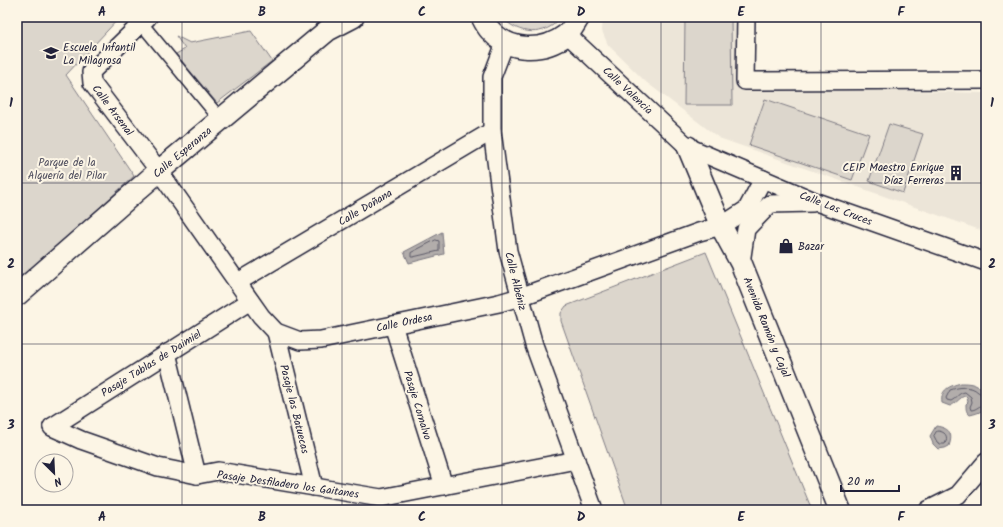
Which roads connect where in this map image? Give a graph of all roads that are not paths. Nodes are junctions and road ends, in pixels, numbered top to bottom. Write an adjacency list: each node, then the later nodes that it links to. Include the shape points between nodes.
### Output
1 (354, 17): 9 (street, Calle Esperanza, via 328,30)
2 (482, 17): 7 (street, via 490,31)
3 (579, 17): 6 (street)
4 (746, 17): 8 (street, via 745,82)
5 (144, 20): 9 (street); 12 (street, Calle Arsenal, via 91,72 92,84)
6 (568, 34): 7 (street, via 548,46 541,47 526,49); 11 (street, Calle Valencia)
7 (505, 43): 10 (street, Calle Albéniz, via 492,77)
8 (986, 80)
9 (221, 120): 12 (street, Calle Esperanza)
10 (492, 131): 18 (street, Calle Doñana); 20 (street, Calle Albéniz, via 508,251)
11 (688, 147): 13 (street, Calle Las Cruces); 15 (street, Avenida Ramón y Cajal)
12 (159, 171): 18 (street, Calle Ordesa); 19 (street, Calle Esperanza)
13 (763, 178): 14 (street, Calle Las Cruces); 15 (street, Calle Ordesa, via 747,209)
14 (819, 203): 16 (street, Calle Las Cruces); 17 (street, via 770,204 746,229)
15 (721, 226): 17 (street, Avenida Ramón y Cajal); 20 (street, Calle Ordesa)
16 (986, 262)
17 (740, 263): 32 (street, Avenida Ramón y Cajal)
18 (238, 282): 21 (street, Calle Ordesa)
19 (17, 295)
20 (520, 297): 22 (street, Calle Ordesa); 26 (street, Calle Albéniz, via 534,345)
21 (250, 301): 23 (street, Calle Ordesa); 24 (street, Pasaje Tablas de Daimiel)
22 (393, 325): 23 (street, Calle Ordesa, via 321,340 300,341); 29 (street, Pasaje Cornalvo)
23 (276, 332): 30 (street, Pasaje las Batuecas)
24 (167, 353): 25 (street, Pasaje Tablas de Daimiel); 28 (street)
25 (52, 427): 28 (street, Pasaje Desfiladero los Gaitanes, via 158,467)
26 (576, 460): 29 (street, Pasaje Desfiladero los Gaitanes); 31 (street, Calle Albéniz)
27 (986, 462): 33 (street, via 958,495)
28 (197, 475): 30 (street, Pasaje Desfiladero los Gaitanes, via 218,471)
29 (444, 486): 30 (street, Pasaje Desfiladero los Gaitanes, via 381,498)
30 (314, 487)
31 (594, 510)
32 (840, 510)
33 (928, 510)

